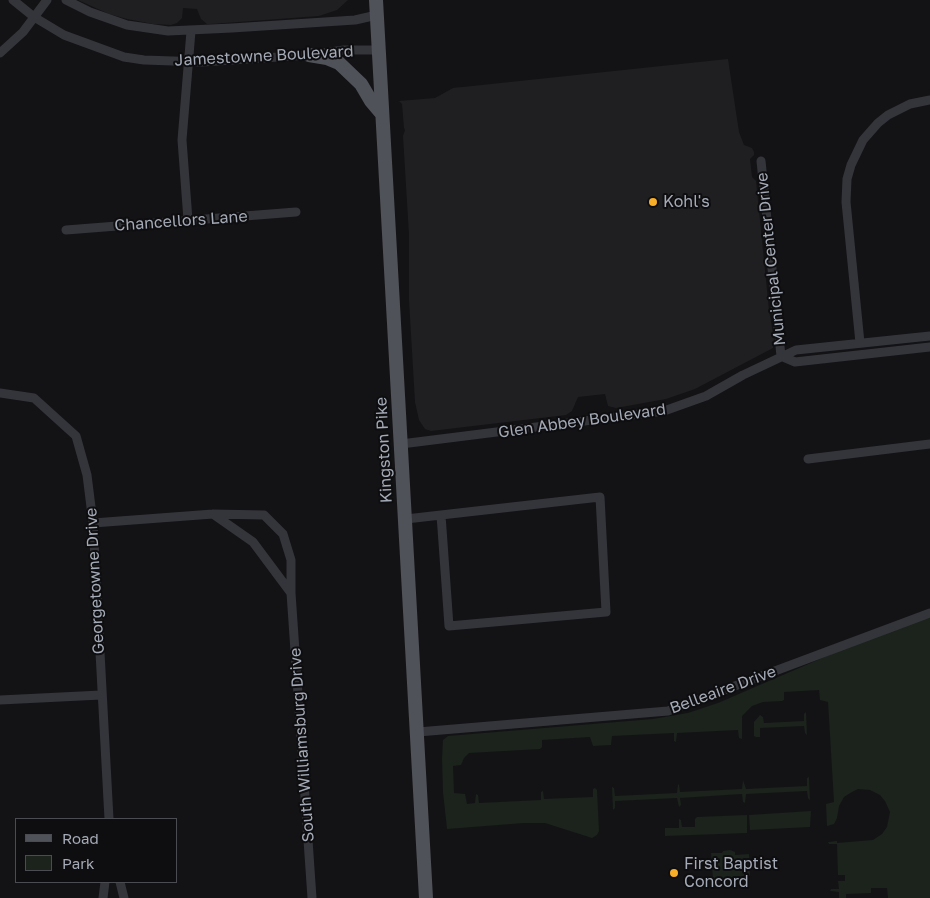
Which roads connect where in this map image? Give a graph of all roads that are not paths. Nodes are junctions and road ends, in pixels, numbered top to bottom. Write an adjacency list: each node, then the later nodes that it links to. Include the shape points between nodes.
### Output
1 (13, 0): 6 (street, Jamestowne Boulevard)
2 (47, 0): 6 (street)
3 (66, 0): 7 (street, Jamestowne Boulevard, via 127,24 168,31)
4 (376, 0): 5 (main road, Kingston Pike)
5 (377, 16): 7 (street, Jamestowne Boulevard); 8 (main road, Kingston Pike)
6 (34, 18): 9 (street); 11 (street, Jamestowne Boulevard, via 64,35 124,57)
7 (191, 30): 11 (street)
8 (380, 50): 10 (street, Jamestowne Boulevard, via 344,50); 13 (main road, Kingston Pike)
9 (0, 53)
10 (309, 55): 11 (street, Jamestowne Boulevard); 13 (main road, via 339,63 361,84)
11 (187, 62): 16 (street, via 182,140)
12 (930, 100): 19 (street, via 910,104 878,123 863,140 851,165 846,202)
13 (382, 114): 23 (main road, Kingston Pike)
14 (761, 161): 21 (street, Municipal Center Drive)
15 (296, 212): 16 (street, Chancellors Lane)
16 (188, 220): 17 (street, Chancellors Lane)
17 (66, 230)
18 (930, 336): 19 (street, Glen Abbey Boulevard)
19 (860, 343): 21 (street, Glen Abbey Boulevard, via 796,350)
20 (930, 348): 21 (street, via 795,362)
21 (781, 356): 23 (street, Glen Abbey Boulevard, via 706,396 664,411)
22 (0, 392): 29 (street, Georgetowne Drive, via 34,398 76,436 87,475)
23 (401, 444): 28 (main road, Kingston Pike)
24 (930, 444): 25 (street)
25 (808, 459)
26 (213, 514): 29 (street, South Williamsburg Drive); 30 (street, via 254,542); 30 (street, South Williamsburg Drive, via 264,515 282,534 291,560)
27 (441, 515): 27 (street, via 600,497 606,612 449,626); 28 (street)
28 (406, 519): 34 (main road, Kingston Pike)
29 (93, 523): 32 (street, Georgetowne Drive)
30 (291, 593): 40 (street, South Williamsburg Drive)
31 (930, 613): 34 (street, Belleaire Drive, via 668,711)
32 (102, 695): 33 (street); 35 (street, Georgetowne Drive)
33 (0, 700)
34 (418, 732): 41 (main road, Kingston Pike)
35 (109, 818)
36 (105, 883): 38 (street)
37 (120, 883): 39 (street)
38 (103, 898)
39 (124, 898)
40 (312, 898)
41 (426, 898)

